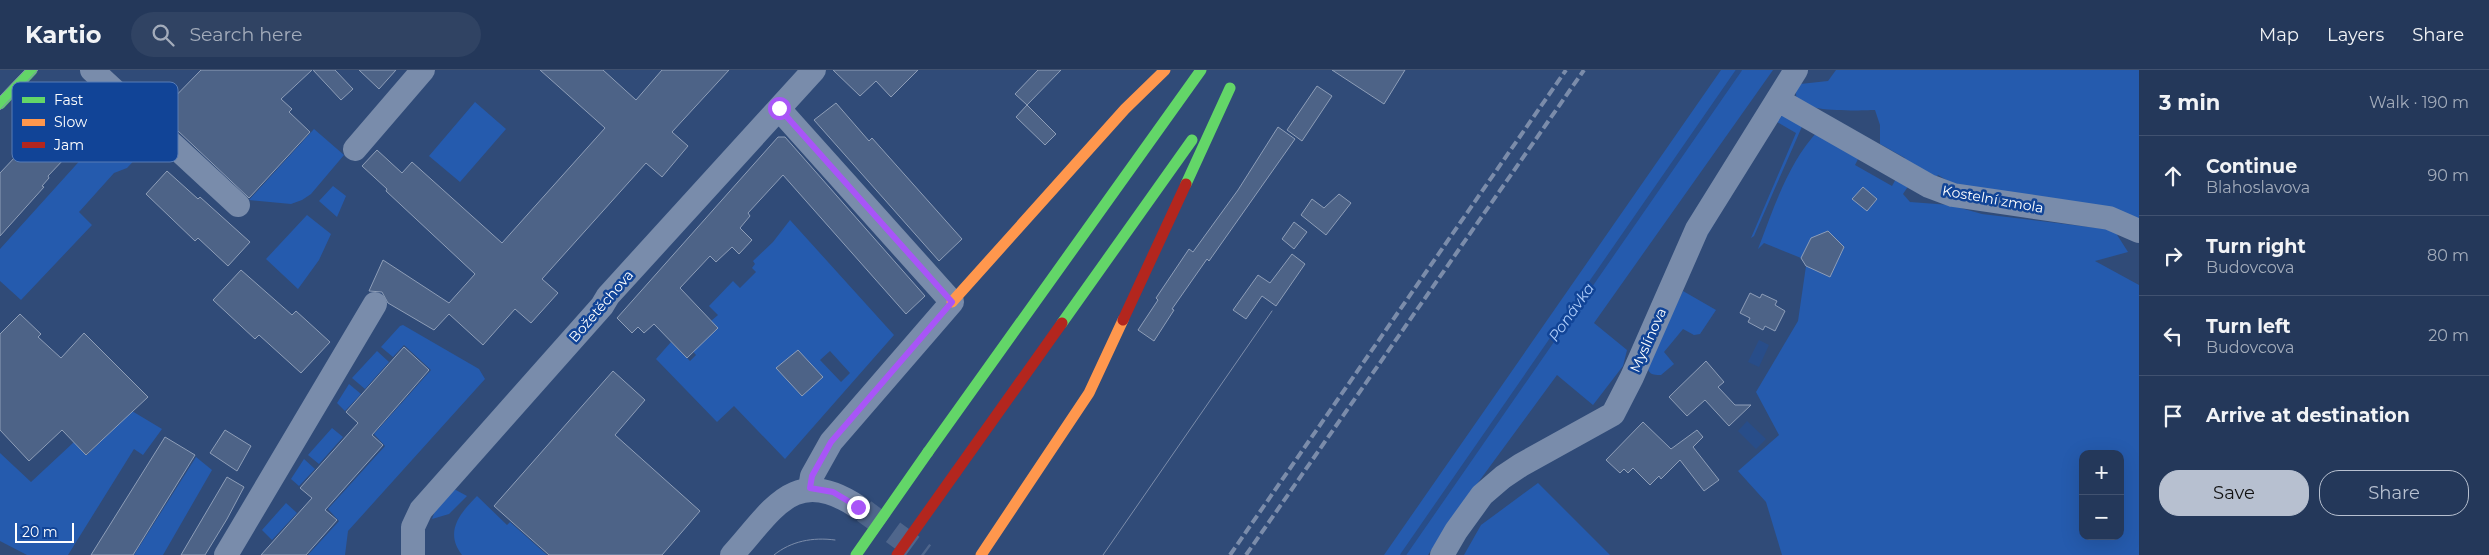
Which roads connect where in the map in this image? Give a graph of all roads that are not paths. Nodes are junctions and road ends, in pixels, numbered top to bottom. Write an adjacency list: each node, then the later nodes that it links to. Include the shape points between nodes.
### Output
1 (32, 70): 9 (main road)
2 (92, 70): 10 (street)
3 (423, 70): 16 (street)
4 (814, 70): 15 (street, Božetěchova)
5 (1166, 70): 20 (main road, via 1125,109)
6 (1201, 70): 27 (main road, bridge)
7 (1796, 70): 13 (street, Myslínova)
8 (1238, 76): 11 (main road)
9 (21, 82)
10 (105, 82)
11 (1230, 88): 28 (main road, bridge); 29 (main road, via 1089,393)
12 (12, 91): 14 (main road)
13 (1778, 100): 19 (street, Kostelní zmola, via 1929,186 1953,195 2109,218); 30 (street, Myslínova, via 1697,229 1613,414 1503,477 1482,495)
14 (0, 104)
15 (779, 108): 20 (street); 25 (street, Božetěchova, via 608,296 421,510 413,527)
16 (355, 149)
17 (178, 150): 18 (street)
18 (238, 205)
19 (2139, 231)
20 (952, 302): 22 (street, via 831,442 812,476)
21 (375, 304): 24 (street)
22 (810, 488): 23 (street, via 833,492); 26 (street, via 799,490 782,501)
23 (858, 507)
24 (226, 555)
25 (413, 555)
26 (732, 555)
27 (856, 555)
28 (897, 555)
29 (981, 555)
30 (1442, 555)

